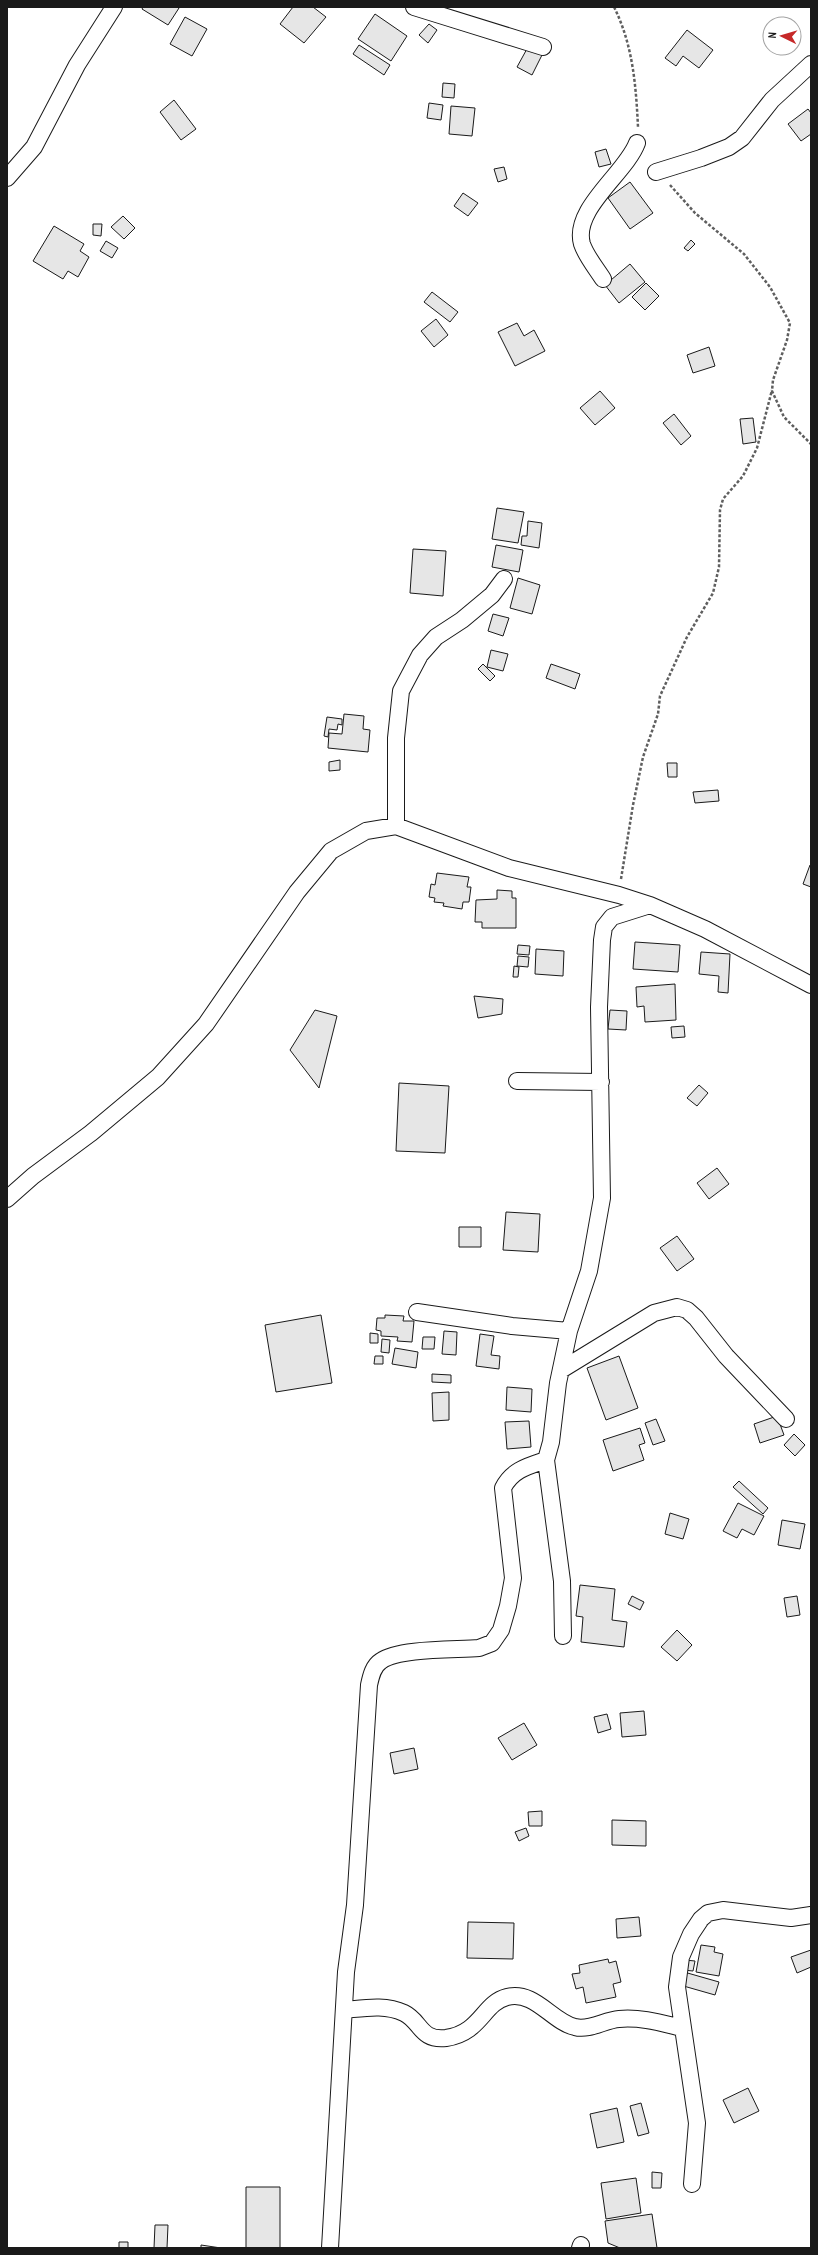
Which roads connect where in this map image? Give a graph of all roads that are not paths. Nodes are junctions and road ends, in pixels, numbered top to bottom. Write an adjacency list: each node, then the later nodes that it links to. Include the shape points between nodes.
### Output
1 (114, 7): 7 (street, via 77,66 34,147)
2 (414, 7): 3 (street)
3 (543, 47)
4 (811, 64): 6 (street, via 772,100 742,138 729,147)
5 (638, 143): 8 (street, via 633,154 597,197 582,228 582,243)
6 (656, 172)
7 (7, 178)
8 (603, 279)
9 (504, 579): 10 (street, via 492,596 436,637 420,654 400,691 396,738)
10 (396, 826): 11 (street, via 509,868); 15 (street, via 366,831 331,852 296,892 206,1024 158,1078)
11 (650, 905): 12 (street, via 705,929); 14 (street, via 612,917 604,927 599,1007)
12 (811, 985)
13 (517, 1081): 14 (street)
14 (601, 1082): 17 (street, via 602,1198 589,1271)
15 (7, 1199)
16 (417, 1312): 17 (street, via 512,1326)
17 (569, 1331): 18 (street)
18 (561, 1370): 19 (street, via 654,1313 676,1307 687,1310 696,1318 726,1356); 20 (street)
19 (786, 1419)
20 (546, 1460): 21 (street, via 562,1581); 23 (street, via 522,1468 508,1477 503,1488 514,1578 502,1624 492,1644 480,1648 398,1654 381,1661 373,1671 369,1685 355,1906 346,1972)
21 (563, 1636)
22 (811, 1915): 24 (street, via 791,1918 723,1910 708,1913 700,1918 681,1958 678,1971 677,1987)
23 (344, 2010): 24 (street, via 388,2008 406,2014 424,2034 446,2038 474,2027 498,2000 510,1996 537,2003 570,2026 577,2028 619,2019 656,2020); 26 (street)
24 (682, 2028): 25 (street, via 697,2123)
25 (692, 2184)
26 (330, 2248)

